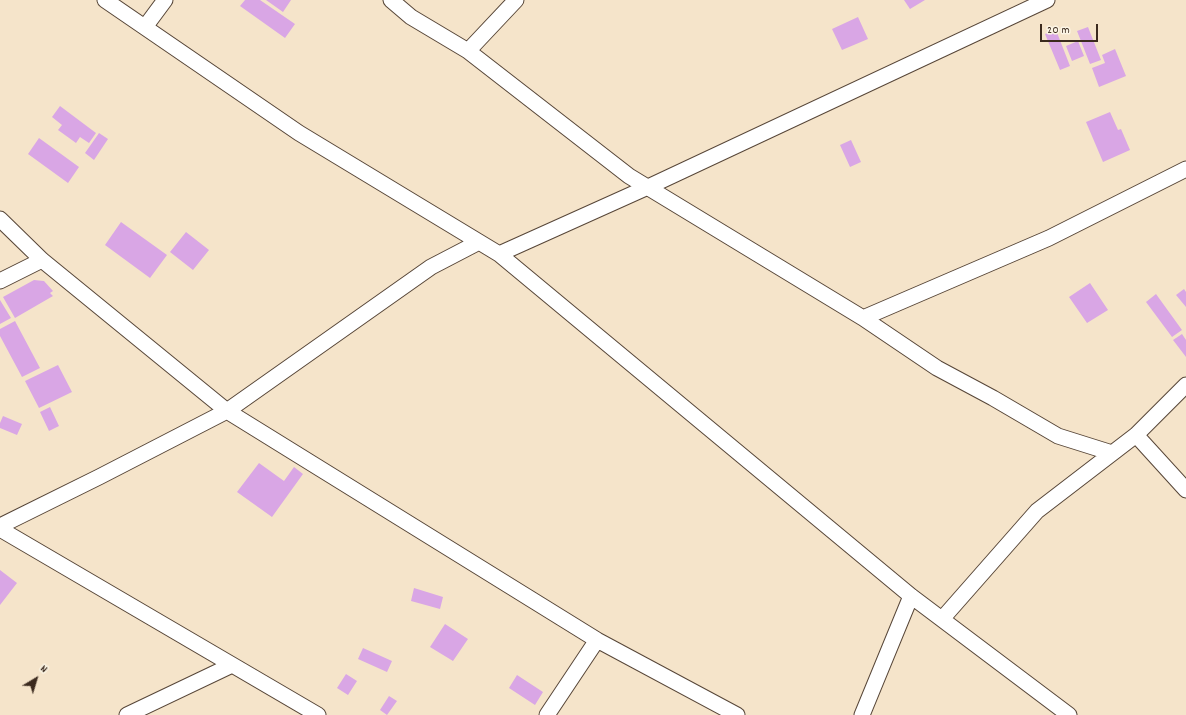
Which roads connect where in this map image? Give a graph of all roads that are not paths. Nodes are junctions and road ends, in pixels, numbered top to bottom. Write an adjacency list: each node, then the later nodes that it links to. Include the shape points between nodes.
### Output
1 (106, 0): 6 (street)
2 (165, 0): 6 (street)
3 (391, 0): 7 (street, via 411,17)
4 (516, 0): 7 (street)
5 (1047, 0): 9 (street)
6 (144, 26): 11 (street, via 300,133)
7 (468, 51): 9 (street, via 629,176)
8 (1186, 169): 15 (street, via 1049,238)
9 (648, 187): 12 (street); 15 (street)
10 (0, 219): 13 (street)
11 (479, 242): 12 (street); 17 (street, via 431,267)
12 (499, 254): 23 (street)
13 (42, 260): 14 (street); 17 (street)
14 (0, 281)
15 (863, 318): 19 (street, via 938,368 1058,436)
16 (1186, 385): 18 (street)
17 (227, 411): 21 (street); 25 (street)
18 (1136, 435): 19 (street); 20 (street)
19 (1112, 453): 24 (street, via 1037,511)
20 (1186, 490)
21 (0, 526)
22 (0, 529): 26 (street)
23 (911, 596): 24 (street); 31 (street)
24 (942, 619): 32 (street)
25 (597, 640): 29 (street); 30 (street)
26 (232, 665): 27 (street); 28 (street)
27 (127, 715)
28 (318, 715)
29 (547, 715)
30 (737, 715)
31 (862, 715)
32 (1068, 715)

